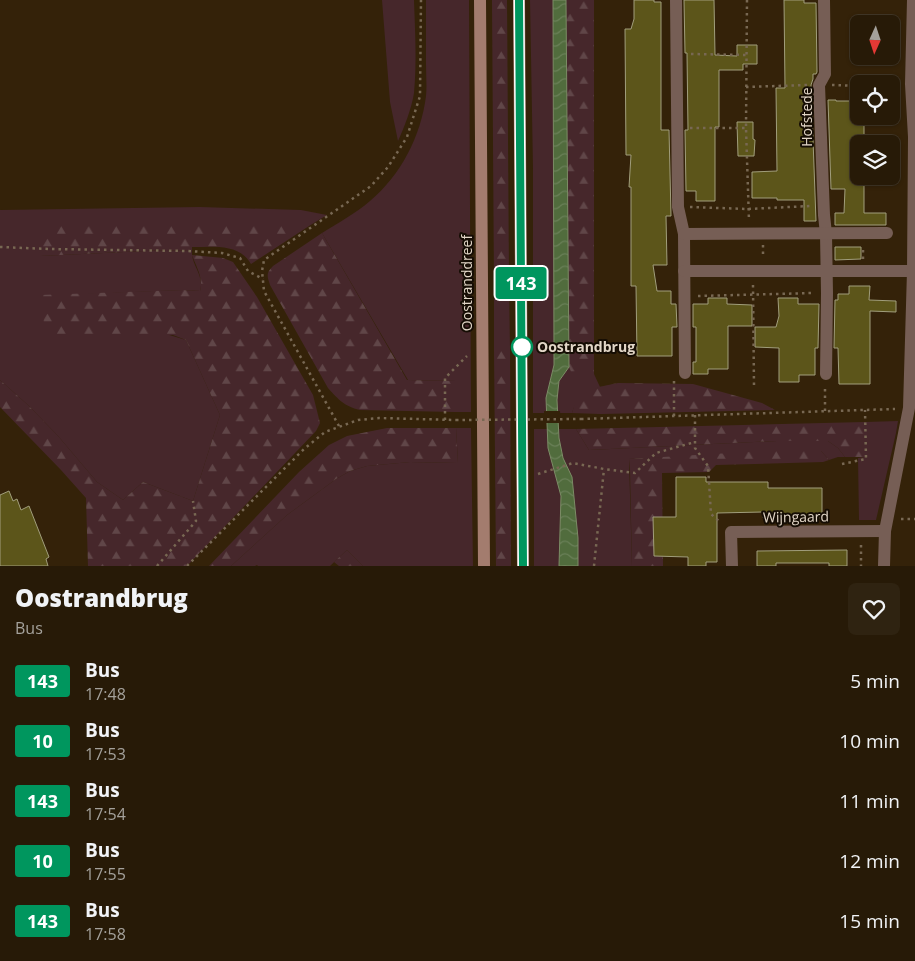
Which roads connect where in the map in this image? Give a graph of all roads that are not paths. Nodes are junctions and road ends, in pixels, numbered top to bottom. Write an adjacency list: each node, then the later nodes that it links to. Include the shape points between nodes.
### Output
1 (480, 0): 16 (main road, Oostranddreef)
2 (519, 0): 17 (main road)
3 (676, 0): 8 (street, via 678,207)
4 (824, 0): 9 (street, Hofstede, via 825,74 819,85)
5 (913, 0): 6 (street)
6 (914, 198): 12 (street)
7 (887, 233): 9 (street)
8 (684, 234): 9 (street); 10 (street)
9 (826, 234): 11 (street, Hofstede)
10 (684, 271): 11 (street); 13 (street)
11 (826, 271): 12 (street); 14 (street, Hofstede)
12 (913, 271): 15 (street, via 909,408)
13 (685, 373)
14 (826, 374)
15 (885, 531): 18 (street, Wijngaard, via 731,532); 19 (street)
16 (484, 566)
17 (523, 566)
18 (732, 566)
19 (884, 566)

